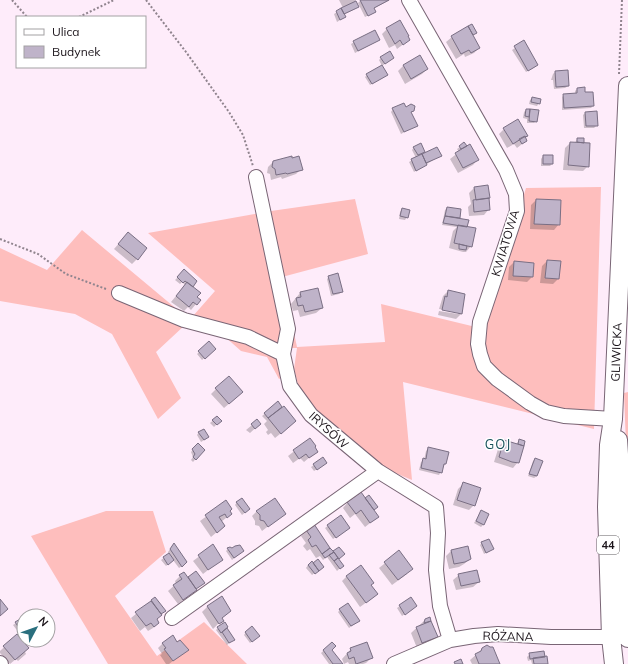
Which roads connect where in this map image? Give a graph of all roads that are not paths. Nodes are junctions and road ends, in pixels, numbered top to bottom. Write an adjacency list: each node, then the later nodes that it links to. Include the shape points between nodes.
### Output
1 (409, 0): 6 (street, KWIATOWA, via 506,170 516,194 517,211 480,322 478,344 484,366 497,379 546,412)
2 (628, 86): 6 (main road, GLIWICKA / 44)
3 (256, 177): 5 (street, IRYSÓW, via 288,329)
4 (119, 293): 5 (street, via 184,320 248,338)
5 (284, 354): 7 (street, IRYSÓW, via 290,386 311,415)
6 (613, 423): 9 (main road, GLIWICKA / 44, via 620,461); 11 (main road, GLIWICKA / 44, via 608,445 607,500)
7 (378, 471): 10 (street); 12 (street, IRYSÓW, via 436,507 436,570 440,606)
8 (628, 547): 9 (street, GLIWICKA)
9 (622, 572): 11 (main road, GLIWICKA / 44)
10 (172, 618)
11 (622, 637): 12 (street, RÓŻANA, via 498,634); 14 (main road, GLIWICKA / 44)
12 (450, 640): 13 (street, RÓŻANA)
13 (394, 664)
14 (614, 664)

